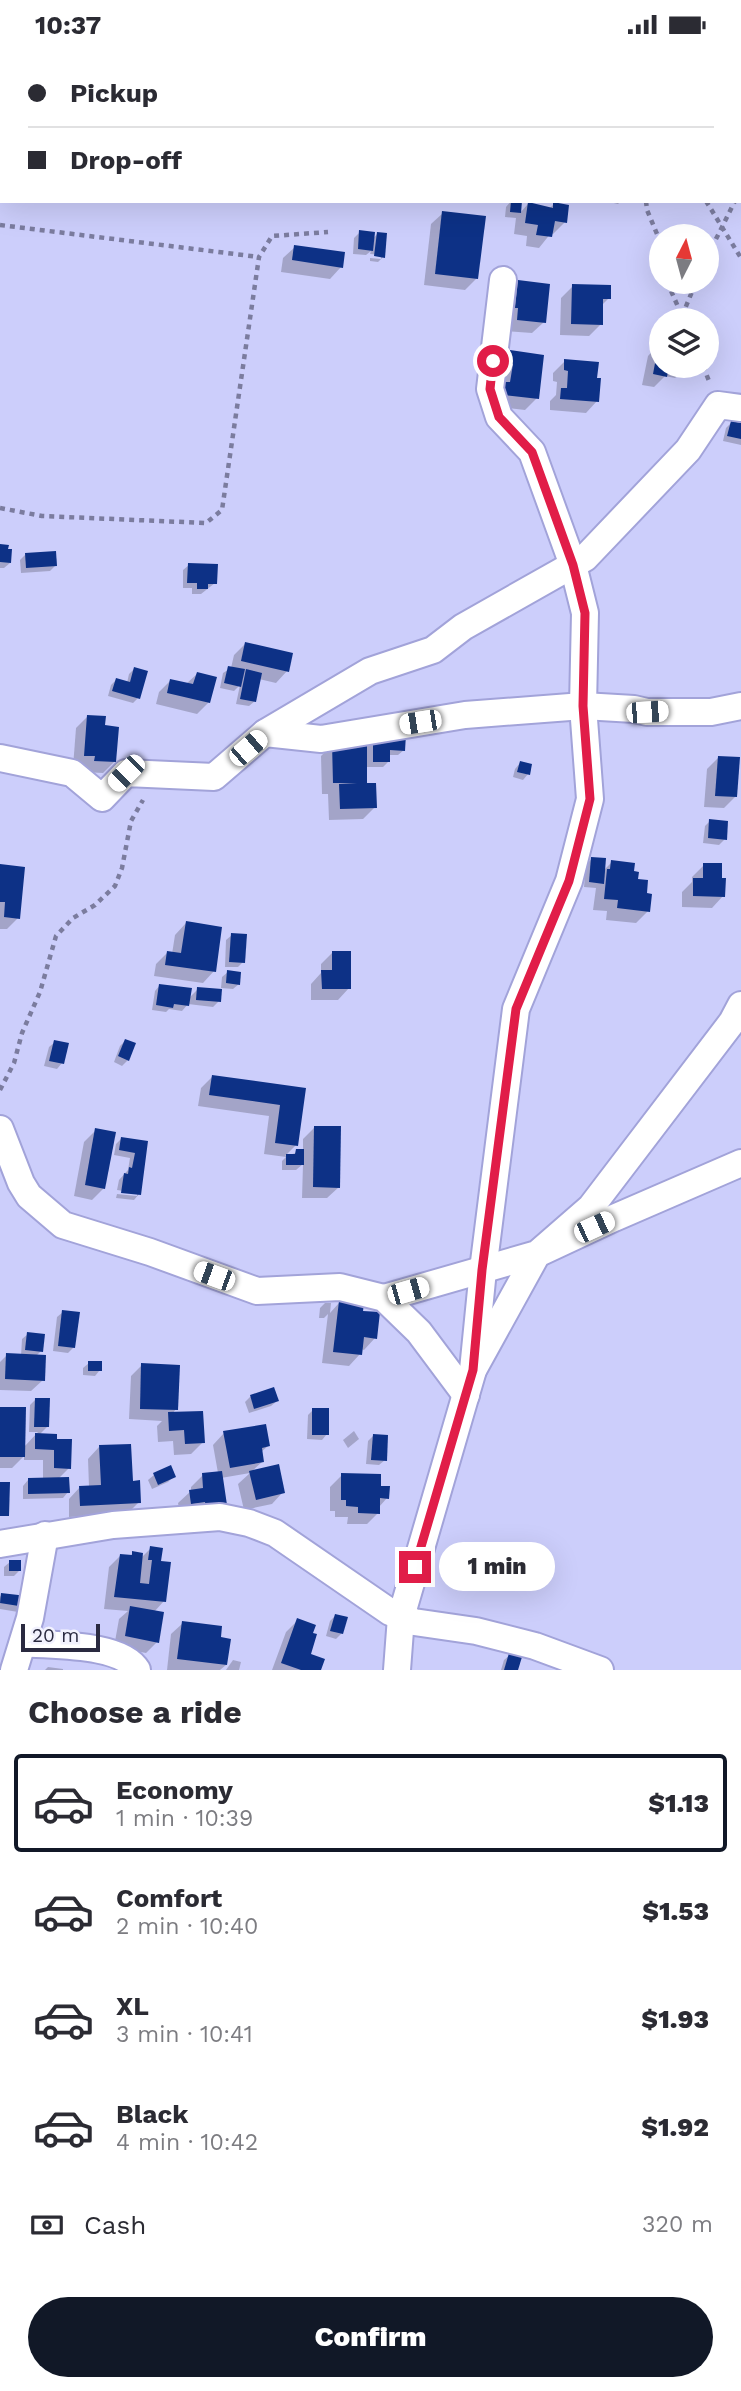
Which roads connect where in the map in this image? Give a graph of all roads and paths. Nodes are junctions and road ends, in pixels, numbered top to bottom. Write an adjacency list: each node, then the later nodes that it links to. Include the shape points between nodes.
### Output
1 (646, 203): 4 (path)
2 (707, 203): 6 (path)
3 (733, 203): 6 (path)
4 (653, 224)
5 (0, 225): 9 (path)
6 (722, 228): 8 (path); 10 (path)
7 (328, 232): 9 (path, via 272,236)
8 (719, 234)
9 (258, 257): 13 (path, via 222,510 206,523 42,516)
10 (741, 258)
11 (503, 280): 14 (street, via 490,389 499,417 532,452)
12 (741, 408): 14 (street, via 718,405 688,450 585,558)
13 (0, 508)
14 (573, 565): 15 (street, via 585,613); 17 (street, via 463,627 433,650 369,671)
15 (583, 706): 16 (street, via 647,712 711,712); 17 (street, via 465,715 321,739); 25 (street, via 590,799 569,881 516,1009)
16 (741, 706)
17 (265, 733): 19 (street, via 214,777)
18 (0, 758): 19 (street, via 72,773 102,798 126,773)
19 (153, 774): 21 (path, via 131,821 115,885 56,936 40,992)
20 (741, 1005): 24 (street, via 591,1207)
21 (0, 1090)
22 (0, 1129): 26 (street, via 21,1184 63,1225 257,1291 340,1287)
23 (741, 1163): 24 (street)
24 (537, 1254): 25 (street); 27 (street)
25 (482, 1270): 26 (street); 27 (street)
26 (383, 1298): 27 (street)
27 (470, 1383): 30 (street)
28 (45, 1535): 29 (street); 30 (street, via 220,1517 249,1523 275,1533); 31 (street)
29 (0, 1544)
30 (401, 1617): 34 (street); 35 (street, via 535,1646)
31 (23, 1643): 32 (street); 33 (street, via 100,1650 132,1662)
32 (13, 1670)
33 (137, 1670)
34 (397, 1670)
35 (600, 1670)

